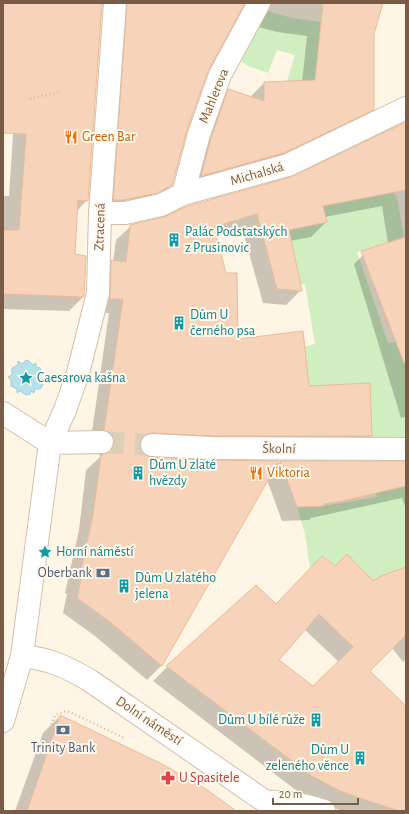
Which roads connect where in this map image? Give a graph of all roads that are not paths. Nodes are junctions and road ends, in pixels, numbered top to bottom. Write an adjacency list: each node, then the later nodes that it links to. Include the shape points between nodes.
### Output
1 (115, 3): 5 (street, Ztracená)
2 (259, 3): 4 (street, Mahlerova, via 220,75 199,134)
3 (406, 108): 4 (street, Michalská, via 288,165)
4 (183, 194): 5 (street, Michalská, via 161,206 125,213)
5 (100, 213): 8 (street, Ztracená, via 98,293 78,374)
6 (3, 413): 8 (street)
7 (102, 442): 8 (street)
8 (50, 443): 11 (street)
9 (152, 445): 10 (street, Školní)
10 (406, 450)
11 (22, 656): 12 (street); 13 (street, Dolní náměstí, via 45,659 89,680)
12 (3, 721)
13 (273, 806): 14 (street, Dolní náměstí, via 288,801)
14 (324, 811)

